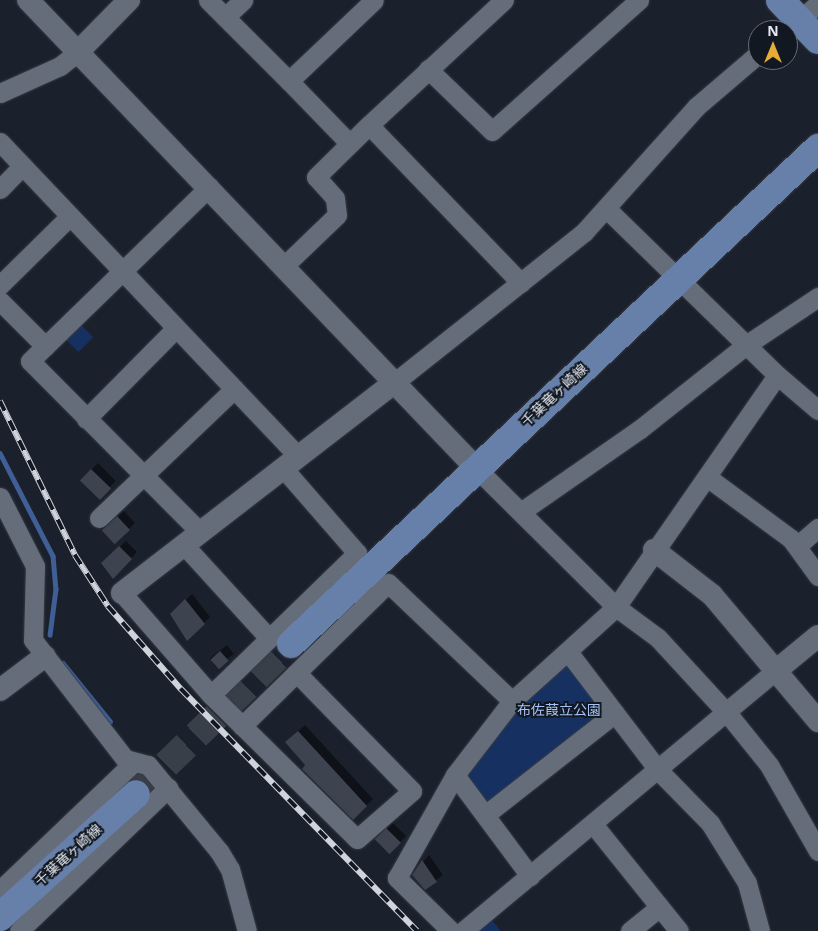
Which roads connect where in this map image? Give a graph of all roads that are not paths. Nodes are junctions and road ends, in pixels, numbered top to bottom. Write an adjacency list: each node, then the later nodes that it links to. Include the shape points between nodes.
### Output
1 (28, 0): 11 (street)
2 (129, 0): 11 (street)
3 (208, 0): 9 (street)
4 (243, 0): 9 (street)
5 (374, 0): 14 (street)
6 (504, 0): 13 (street)
7 (639, 0): 13 (street, via 492,131)
8 (780, 0): 10 (main road)
9 (225, 17): 14 (street)
10 (806, 24)
11 (78, 52): 15 (street, via 60,66); 21 (street)
12 (748, 63): 23 (street, via 696,107)
13 (428, 69): 16 (street)
14 (289, 81): 18 (street)
15 (0, 92)
16 (369, 125): 18 (street); 28 (street)
17 (0, 142): 20 (street)
18 (349, 143): 25 (street, via 316,177 336,198 337,215)
19 (818, 148): 27 (main road, 千葉竜ヶ崎線)
20 (22, 166): 22 (street); 24 (street)
21 (209, 187): 25 (street); 26 (street)
22 (0, 189)
23 (606, 208): 27 (street); 28 (street, via 584,232)
24 (70, 216): 26 (street); 29 (street)
25 (285, 265): 36 (street)
26 (122, 271): 32 (street); 34 (street)
27 (679, 279): 33 (street); 41 (main road, 千葉竜ヶ崎線)
28 (521, 283): 36 (street)
29 (0, 285)
30 (0, 301): 34 (street)
31 (816, 301): 33 (street)
32 (176, 328): 37 (street); 39 (street)
33 (746, 345): 35 (street); 45 (street, via 640,429)
34 (45, 346): 39 (street, via 30,361)
35 (777, 375): 38 (street); 43 (street)
36 (395, 382): 40 (street); 41 (street)
37 (234, 389): 40 (street); 42 (street)
38 (818, 410)
39 (86, 419): 42 (street)
40 (291, 462): 48 (street); 55 (street, via 357,553)
41 (476, 468): 45 (street); 55 (main road, 千葉竜ヶ崎線)
42 (142, 477): 46 (street); 48 (street)
43 (707, 477): 49 (street); 50 (street)
44 (0, 496): 57 (street, via 35,566 33,640)
45 (522, 511): 53 (street)
46 (99, 518)
47 (818, 528): 49 (street)
48 (192, 538): 52 (street); 55 (street)
49 (797, 546): 51 (street)
50 (654, 550): 53 (street); 58 (street, via 712,595)
51 (818, 576)
52 (122, 593): 61 (street)
53 (616, 607): 56 (street); 64 (street, via 658,638)
54 (818, 636): 58 (street)
55 (280, 641): 61 (street)
56 (569, 653): 62 (street); 63 (street)
57 (45, 656): 60 (street); 67 (street, via 125,759)
58 (778, 669): 64 (street); 65 (street)
59 (298, 674): 62 (street, via 388,583); 66 (street); 66 (street, via 412,791 357,839)
60 (0, 690)
61 (211, 695): 66 (street)
62 (512, 701): 69 (street)
63 (615, 713): 68 (street); 72 (street)
64 (728, 714): 68 (street); 74 (street, via 769,765)
65 (818, 721)
66 (242, 726)
67 (133, 763): 70 (street, via 148,765); 76 (street)
68 (659, 771): 73 (street); 87 (street, via 710,823 731,856 747,883)
69 (455, 775): 72 (street); 83 (street, via 397,878)
70 (168, 788): 81 (street); 82 (street, via 230,869)
71 (136, 794): 78 (main road, 千葉竜ヶ崎線)
72 (485, 815): 75 (street)
73 (593, 824): 75 (street); 77 (street)
74 (818, 851)
75 (530, 876): 84 (street)
76 (0, 890)
77 (660, 907): 85 (street); 86 (street)
78 (0, 917)
79 (0, 924): 80 (street)
80 (8, 931)
81 (19, 931)
82 (247, 931)
83 (451, 931)
84 (463, 931)
85 (630, 931)
86 (679, 931)
87 (760, 931)

